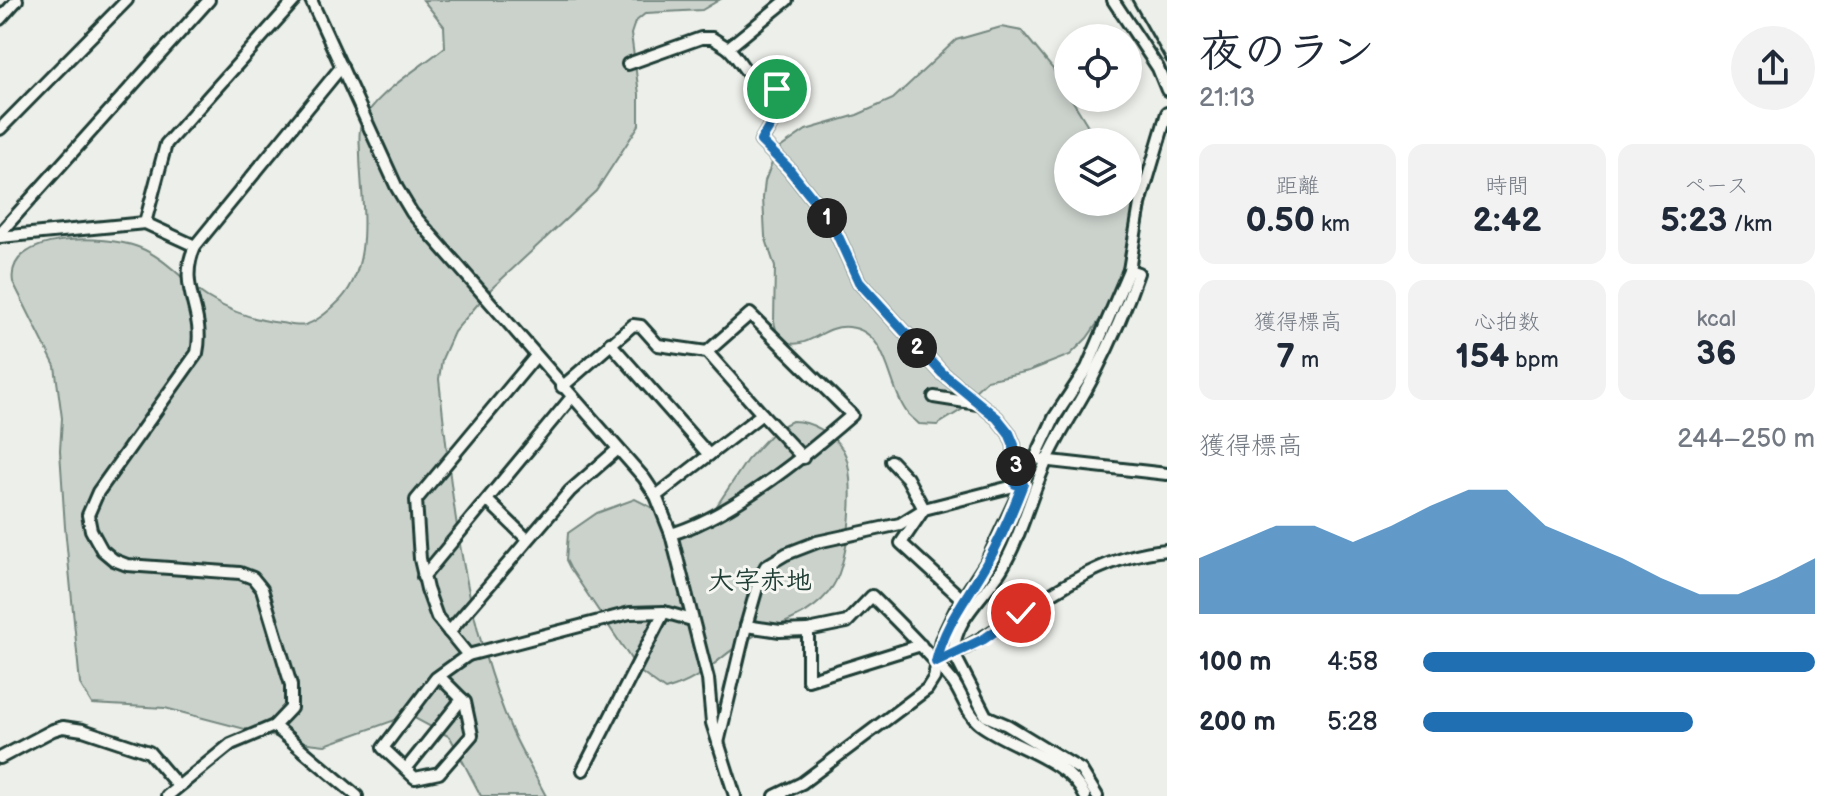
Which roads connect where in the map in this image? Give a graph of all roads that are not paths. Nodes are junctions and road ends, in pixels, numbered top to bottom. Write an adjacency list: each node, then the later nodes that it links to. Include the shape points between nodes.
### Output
1 (17, 0): 8 (street)
2 (127, 0): 14 (street)
3 (209, 0): 16 (street)
4 (295, 0): 15 (street, via 166,144)
5 (311, 0): 11 (street)
6 (787, 0): 9 (street)
7 (1113, 0): 12 (street)
8 (0, 19)
9 (728, 48): 10 (street, via 701,38); 24 (street, via 751,76 781,95 761,141 832,223 859,282 942,373)
10 (628, 64)
11 (342, 66): 17 (street); 20 (street, via 412,213)
12 (1167, 90)
13 (1166, 118): 29 (street, via 1140,204 1132,271 1087,368 1054,418)
14 (0, 129)
15 (145, 223): 16 (street); 17 (street)
16 (0, 235)
17 (195, 246): 52 (street, via 187,274 201,336 197,353 98,492 88,515 102,550 127,565 253,578 262,589 291,685 291,708)
18 (610, 343): 19 (street, via 633,325 641,326 658,345); 21 (street); 27 (street)
19 (707, 352): 25 (street); 28 (street, via 750,314 852,415)
20 (536, 356): 21 (street); 39 (street, via 416,500)
21 (562, 387): 23 (street)
22 (934, 397): 24 (street)
23 (571, 398): 26 (street); 34 (street)
24 (980, 405): 32 (street, via 1009,433)
25 (762, 414): 27 (street); 28 (street)
26 (618, 449): 33 (street); 37 (street)
27 (709, 455): 33 (street)
28 (803, 458): 36 (street, via 694,527)
29 (1041, 460): 31 (street); 32 (street); 47 (street, via 1040,483 1001,570 967,614)
30 (891, 461): 35 (street)
31 (1167, 474)
32 (1019, 484): 35 (street); 40 (street, via 986,563)
33 (656, 496): 36 (street)
34 (487, 500): 37 (street); 39 (street)
35 (924, 509): 40 (street, via 901,543); 43 (street, via 900,524 817,542 766,566)
36 (671, 534): 42 (street)
37 (527, 539): 45 (street)
38 (1167, 550): 47 (street, via 1103,565 1068,581)
39 (423, 577): 45 (street, via 437,617)
40 (962, 599): 49 (street)
41 (664, 612): 42 (street); 48 (street, via 630,613); 56 (street)
42 (692, 620): 53 (street)
43 (746, 626): 44 (street); 53 (street)
44 (808, 630): 46 (street, via 847,622 872,596); 46 (street, via 808,680)
45 (449, 632): 48 (street)
46 (921, 645): 49 (street)
47 (954, 654): 49 (street); 63 (street, via 986,716 1081,770)
48 (468, 655): 50 (street)
49 (936, 662): 61 (street, via 927,689 802,783); 62 (street, via 981,725 1075,779)
50 (439, 676): 51 (street); 55 (street, via 383,748)
51 (462, 699): 55 (street); 55 (street, via 472,735 439,773 415,778)
52 (274, 726): 57 (street, via 231,744); 59 (street)
53 (718, 745): 60 (street)
54 (0, 758): 57 (street, via 53,730 83,730 149,752)
55 (406, 769)
56 (583, 770)
57 (178, 786): 58 (street)
58 (167, 796)
59 (357, 796)
60 (735, 796)
61 (775, 796)
62 (1085, 796)
63 (1097, 796)

